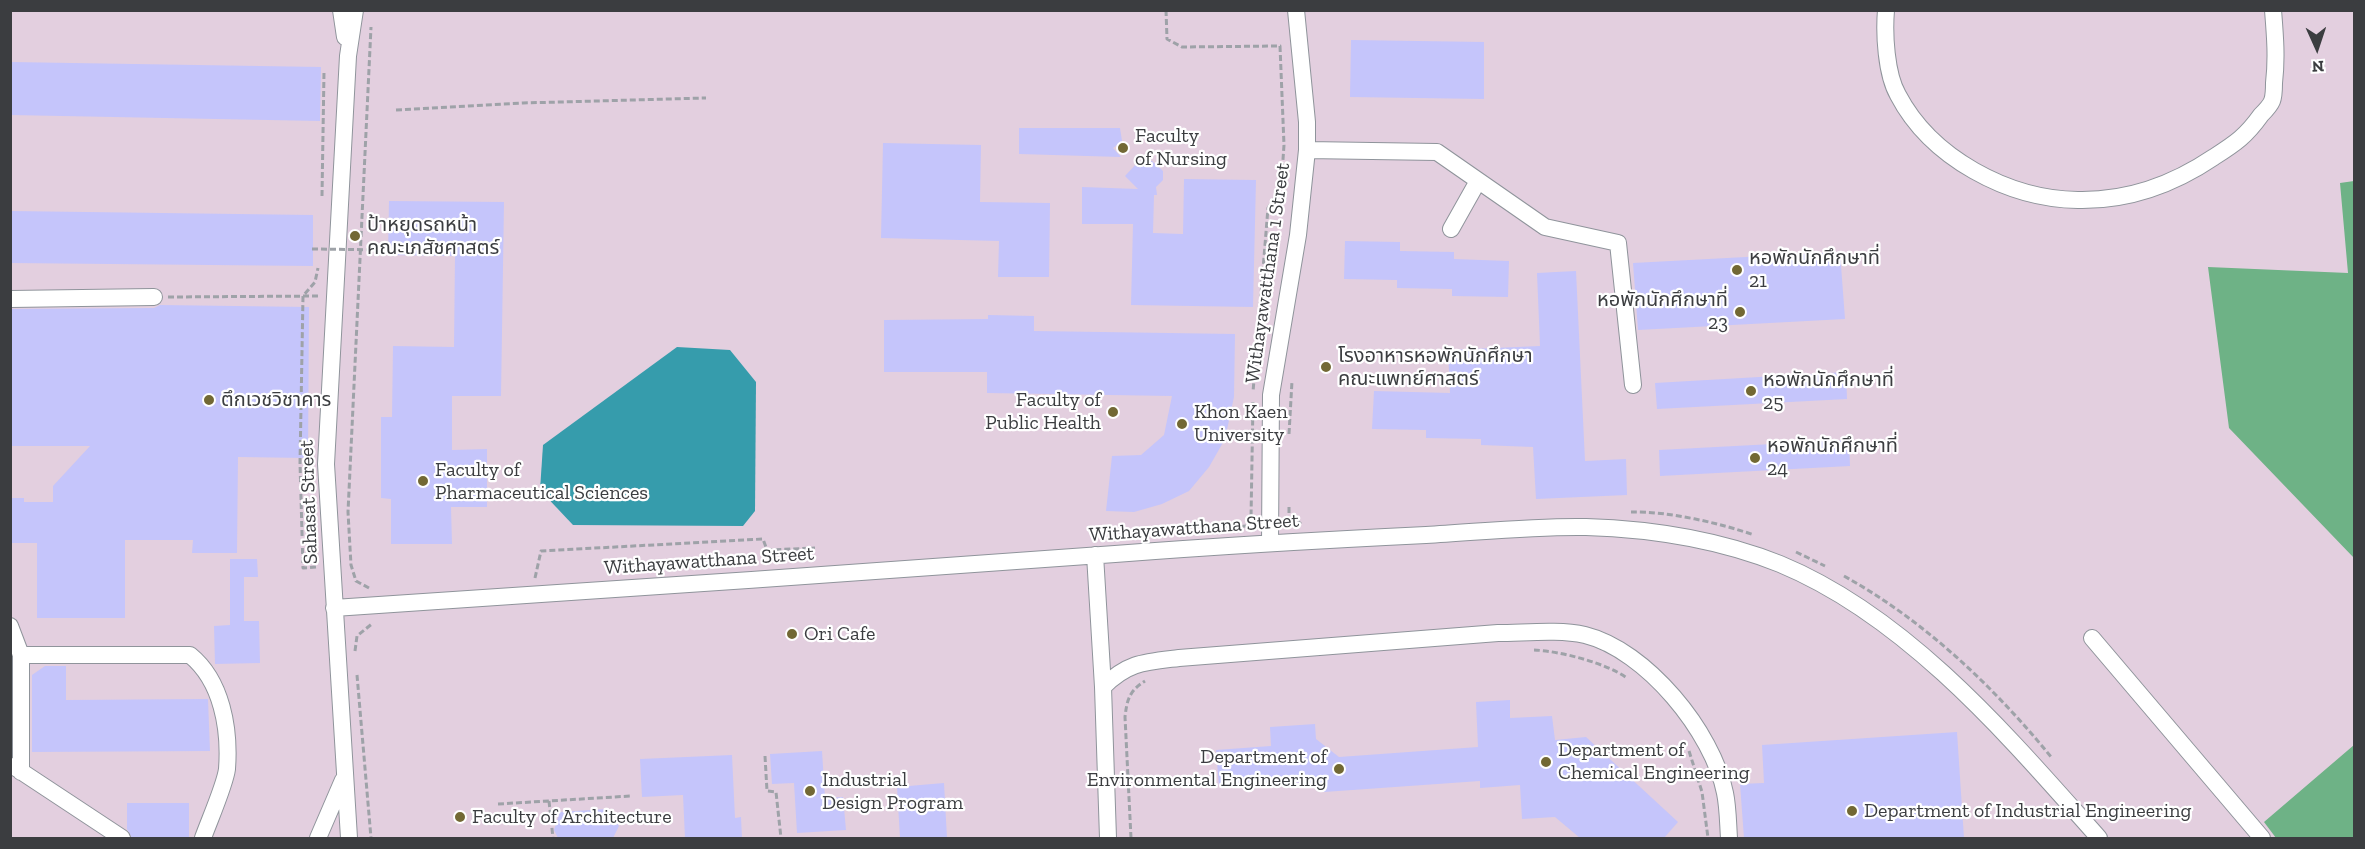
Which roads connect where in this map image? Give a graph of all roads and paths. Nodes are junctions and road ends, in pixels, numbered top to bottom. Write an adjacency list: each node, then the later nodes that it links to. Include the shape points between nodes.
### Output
1 (341, 10): 8 (street)
2 (355, 10): 8 (street)
3 (1166, 10): 28 (path, via 1167,39 1182,47 1280,46 1281,188 1268,208 1255,349 1251,518)
4 (1296, 10): 12 (street, Withayawatthana 1 Street)
5 (1886, 10): 6 (street, via 1888,60 1897,94 1919,126 1957,161 1994,183 2032,194 2078,200 2122,196 2164,185 2247,136 2272,100 2277,58)
6 (2273, 10)
7 (371, 22): 35 (path, via 351,430)
8 (348, 56): 22 (street, Sahasat Street)
9 (324, 72): 14 (path)
10 (706, 98): 11 (path)
11 (396, 110)
12 (1307, 150): 13 (street, via 1437,152); 30 (street, Withayawatthana 1 Street, via 1298,235 1272,395)
13 (1478, 181): 15 (street); 25 (street, via 1545,227 1618,243)
14 (322, 200)
15 (1451, 229)
16 (321, 246): 19 (path)
17 (312, 249): 18 (path, bridge)
18 (388, 249)
19 (321, 258)
20 (319, 266): 21 (path, via 315,282)
21 (303, 296): 22 (path); 23 (path); 36 (path, via 303,568)
22 (334, 296): 36 (street, Sahasat Street, via 326,464)
23 (153, 297): 24 (street)
24 (10, 299)
25 (1633, 385)
26 (1623, 512): 31 (path, via 1654,512)
27 (1301, 524): 30 (path)
28 (1246, 526): 29 (path); 30 (path)
29 (1200, 530)
30 (1271, 534): 34 (street, Withayawatthana Street); 72 (street, Withayawatthana Street, via 1583,527 1655,533 1740,550 1807,576 1870,613 1906,641 2000,726)
31 (1758, 537)
32 (815, 548): 39 (path, via 767,550 763,539 541,552)
33 (1788, 548): 37 (path)
34 (1095, 555): 41 (street, Withayawatthana Street); 51 (street)
35 (351, 565): 36 (path); 40 (path, via 356,580)
36 (332, 566): 41 (street, Sahasat Street)
37 (1827, 566)
38 (1836, 572): 53 (path, via 1874,593 1956,656)
39 (534, 580)
40 (378, 590)
41 (334, 608): 57 (street, Sahasat Street)
42 (380, 620): 47 (path, via 357,636)
43 (10, 626): 46 (street)
44 (2092, 638): 73 (street)
45 (1527, 650): 50 (path, via 1577,658 1618,672)
46 (21, 656): 52 (street); 62 (street, via 190,655 204,666 224,711 227,771)
47 (356, 662)
48 (357, 674): 65 (path)
49 (1152, 677): 69 (path, via 1135,687 1127,698)
50 (1635, 683)
51 (1103, 687): 68 (street); 71 (street, via 1118,672 1143,663 1179,658 1498,633 1584,635 1634,660 1659,682 1703,736 1725,792)
52 (16, 712): 56 (street)
53 (2015, 712)
54 (1689, 750): 70 (path, via 1702,792)
55 (765, 756): 67 (path, via 767,791 776,792)
56 (16, 768): 61 (street)
57 (344, 776): 63 (street); 64 (street, Sahasat Street)
58 (631, 796): 59 (path)
59 (549, 801): 60 (path); 66 (path)
60 (498, 804)
61 (122, 838)
62 (202, 838)
63 (318, 838)
64 (349, 838)
65 (370, 838)
66 (553, 838)
67 (781, 838)
68 (1108, 838)
69 (1131, 838)
70 (1708, 838)
71 (1729, 838)
72 (2099, 838)
73 (2262, 838)

